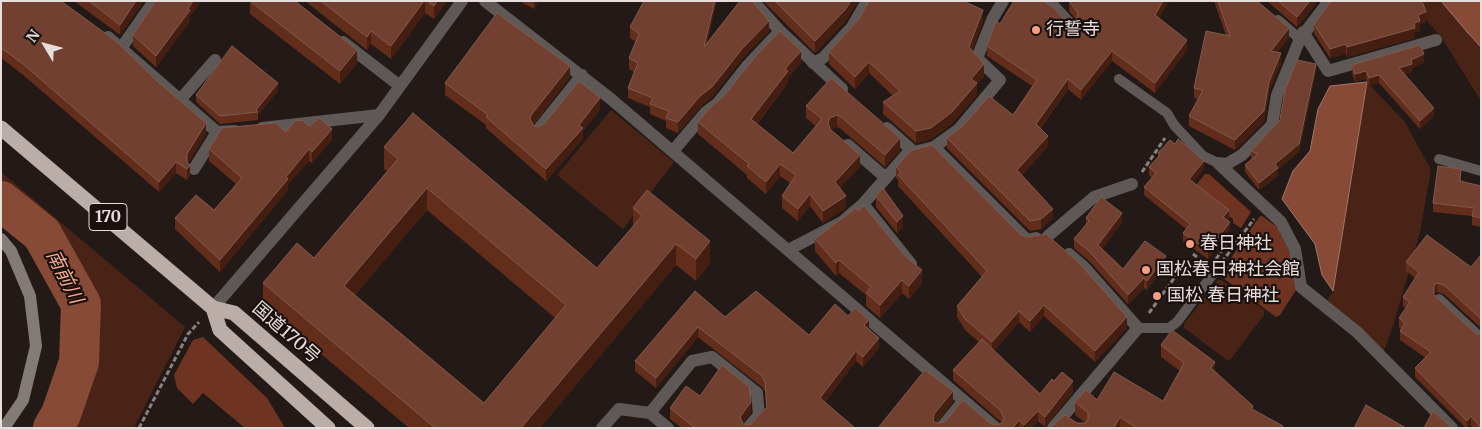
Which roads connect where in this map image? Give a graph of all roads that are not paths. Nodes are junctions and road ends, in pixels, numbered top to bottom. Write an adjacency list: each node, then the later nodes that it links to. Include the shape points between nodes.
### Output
1 (154, 1): 18 (street)
2 (462, 1): 23 (street)
3 (485, 1): 21 (street)
4 (753, 1): 14 (street)
5 (867, 1): 20 (street, via 852,27)
6 (1003, 1): 11 (street)
7 (1049, 1): 12 (street)
8 (1330, 1): 16 (street)
9 (978, 11): 11 (street)
10 (1271, 14): 16 (lane)
11 (993, 18): 32 (street, via 977,58 1000,80 958,130)
12 (1070, 24)
13 (99, 30): 18 (street)
14 (780, 31): 20 (street); 33 (street)
15 (330, 32): 23 (street)
16 (1302, 36): 17 (street, via 1328,71); 36 (street, via 1277,95 1272,125 1242,155 1227,164)
17 (1436, 40)
18 (122, 48): 25 (street)
19 (215, 60): 25 (street)
20 (813, 63): 24 (street)
21 (582, 75): 29 (street); 33 (street)
22 (1120, 79): 36 (lane, via 1167,113 1174,125 1204,156)
23 (400, 86): 26 (street)
24 (849, 95)
25 (180, 100): 30 (street)
26 (379, 115): 30 (street); 48 (street)
27 (878, 120): 34 (street)
28 (1, 128): 48 (highway, 170)
29 (538, 130)
30 (217, 132): 37 (street)
31 (836, 135): 39 (street)
32 (934, 147): 34 (street); 43 (street, via 1027,240)
33 (674, 151): 44 (street)
34 (914, 152): 39 (street, via 907,154)
35 (1438, 159): 38 (lane)
36 (1218, 163): 62 (street, via 1281,222 1295,249 1301,287 1357,332)
37 (194, 169)
38 (1481, 171)
39 (886, 178): 41 (street)
40 (1132, 184): 43 (street, via 1094,198)
41 (863, 204): 44 (street, via 842,222); 45 (street)
42 (1, 240): 53 (street, via 11,251 30,296 36,346 23,400)
43 (1055, 242): 49 (street, via 1084,267)
44 (788, 250): 51 (street)
45 (912, 264)
46 (1213, 274): 49 (lane, via 1169,328)
47 (1439, 298): 50 (lane)
48 (213, 308): 54 (highway, 170, via 220,330); 55 (highway, 国道170号 / 170, via 234,313)
49 (1138, 328): 61 (street, via 1068,420)
50 (1481, 338)
51 (963, 400): 59 (lane); 60 (street)
52 (650, 413): 56 (street, via 619,409); 57 (street); 58 (street, via 692,361 712,358 757,393 759,415)
53 (4, 428)
54 (328, 428)
55 (367, 428)
56 (602, 428)
57 (668, 428)
58 (748, 428)
59 (940, 428)
60 (996, 428)
61 (1053, 428)
62 (1452, 428)

